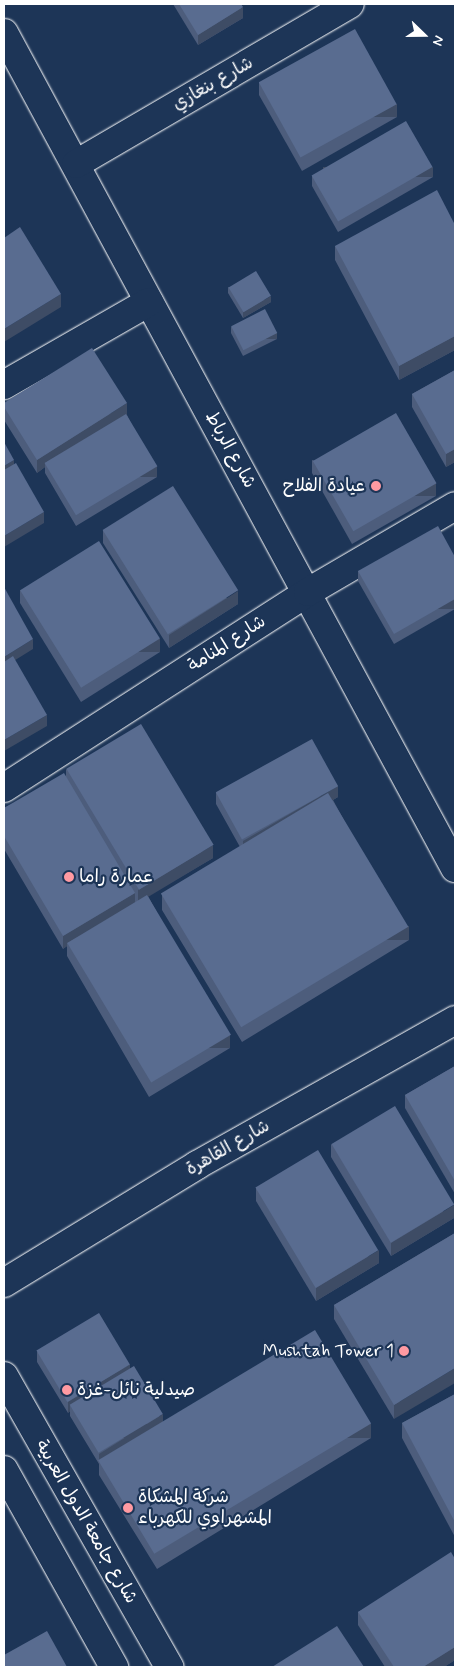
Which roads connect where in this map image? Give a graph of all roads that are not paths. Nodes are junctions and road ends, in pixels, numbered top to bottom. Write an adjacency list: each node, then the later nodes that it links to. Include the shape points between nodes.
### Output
1 (350, 4): 3 (street, شارع بنغازي)
2 (4, 33): 3 (street, شارع الرباط)
3 (76, 164): 4 (street, شارع الرباط)
4 (149, 302): 5 (street); 7 (street, شارع الرباط)
5 (4, 385)
6 (455, 506): 7 (street, شارع المنامة)
7 (308, 592): 8 (street, شارع المنامة); 9 (street, شارع الرباط)
8 (4, 788)
9 (455, 868)
10 (455, 1020): 11 (street, شارع القاهرة, via 197,1165)
11 (4, 1283)
12 (4, 1376): 15 (street, شارع جامعة الدول العربية)
13 (4, 1470): 14 (street)
14 (114, 1667)
15 (169, 1667)

